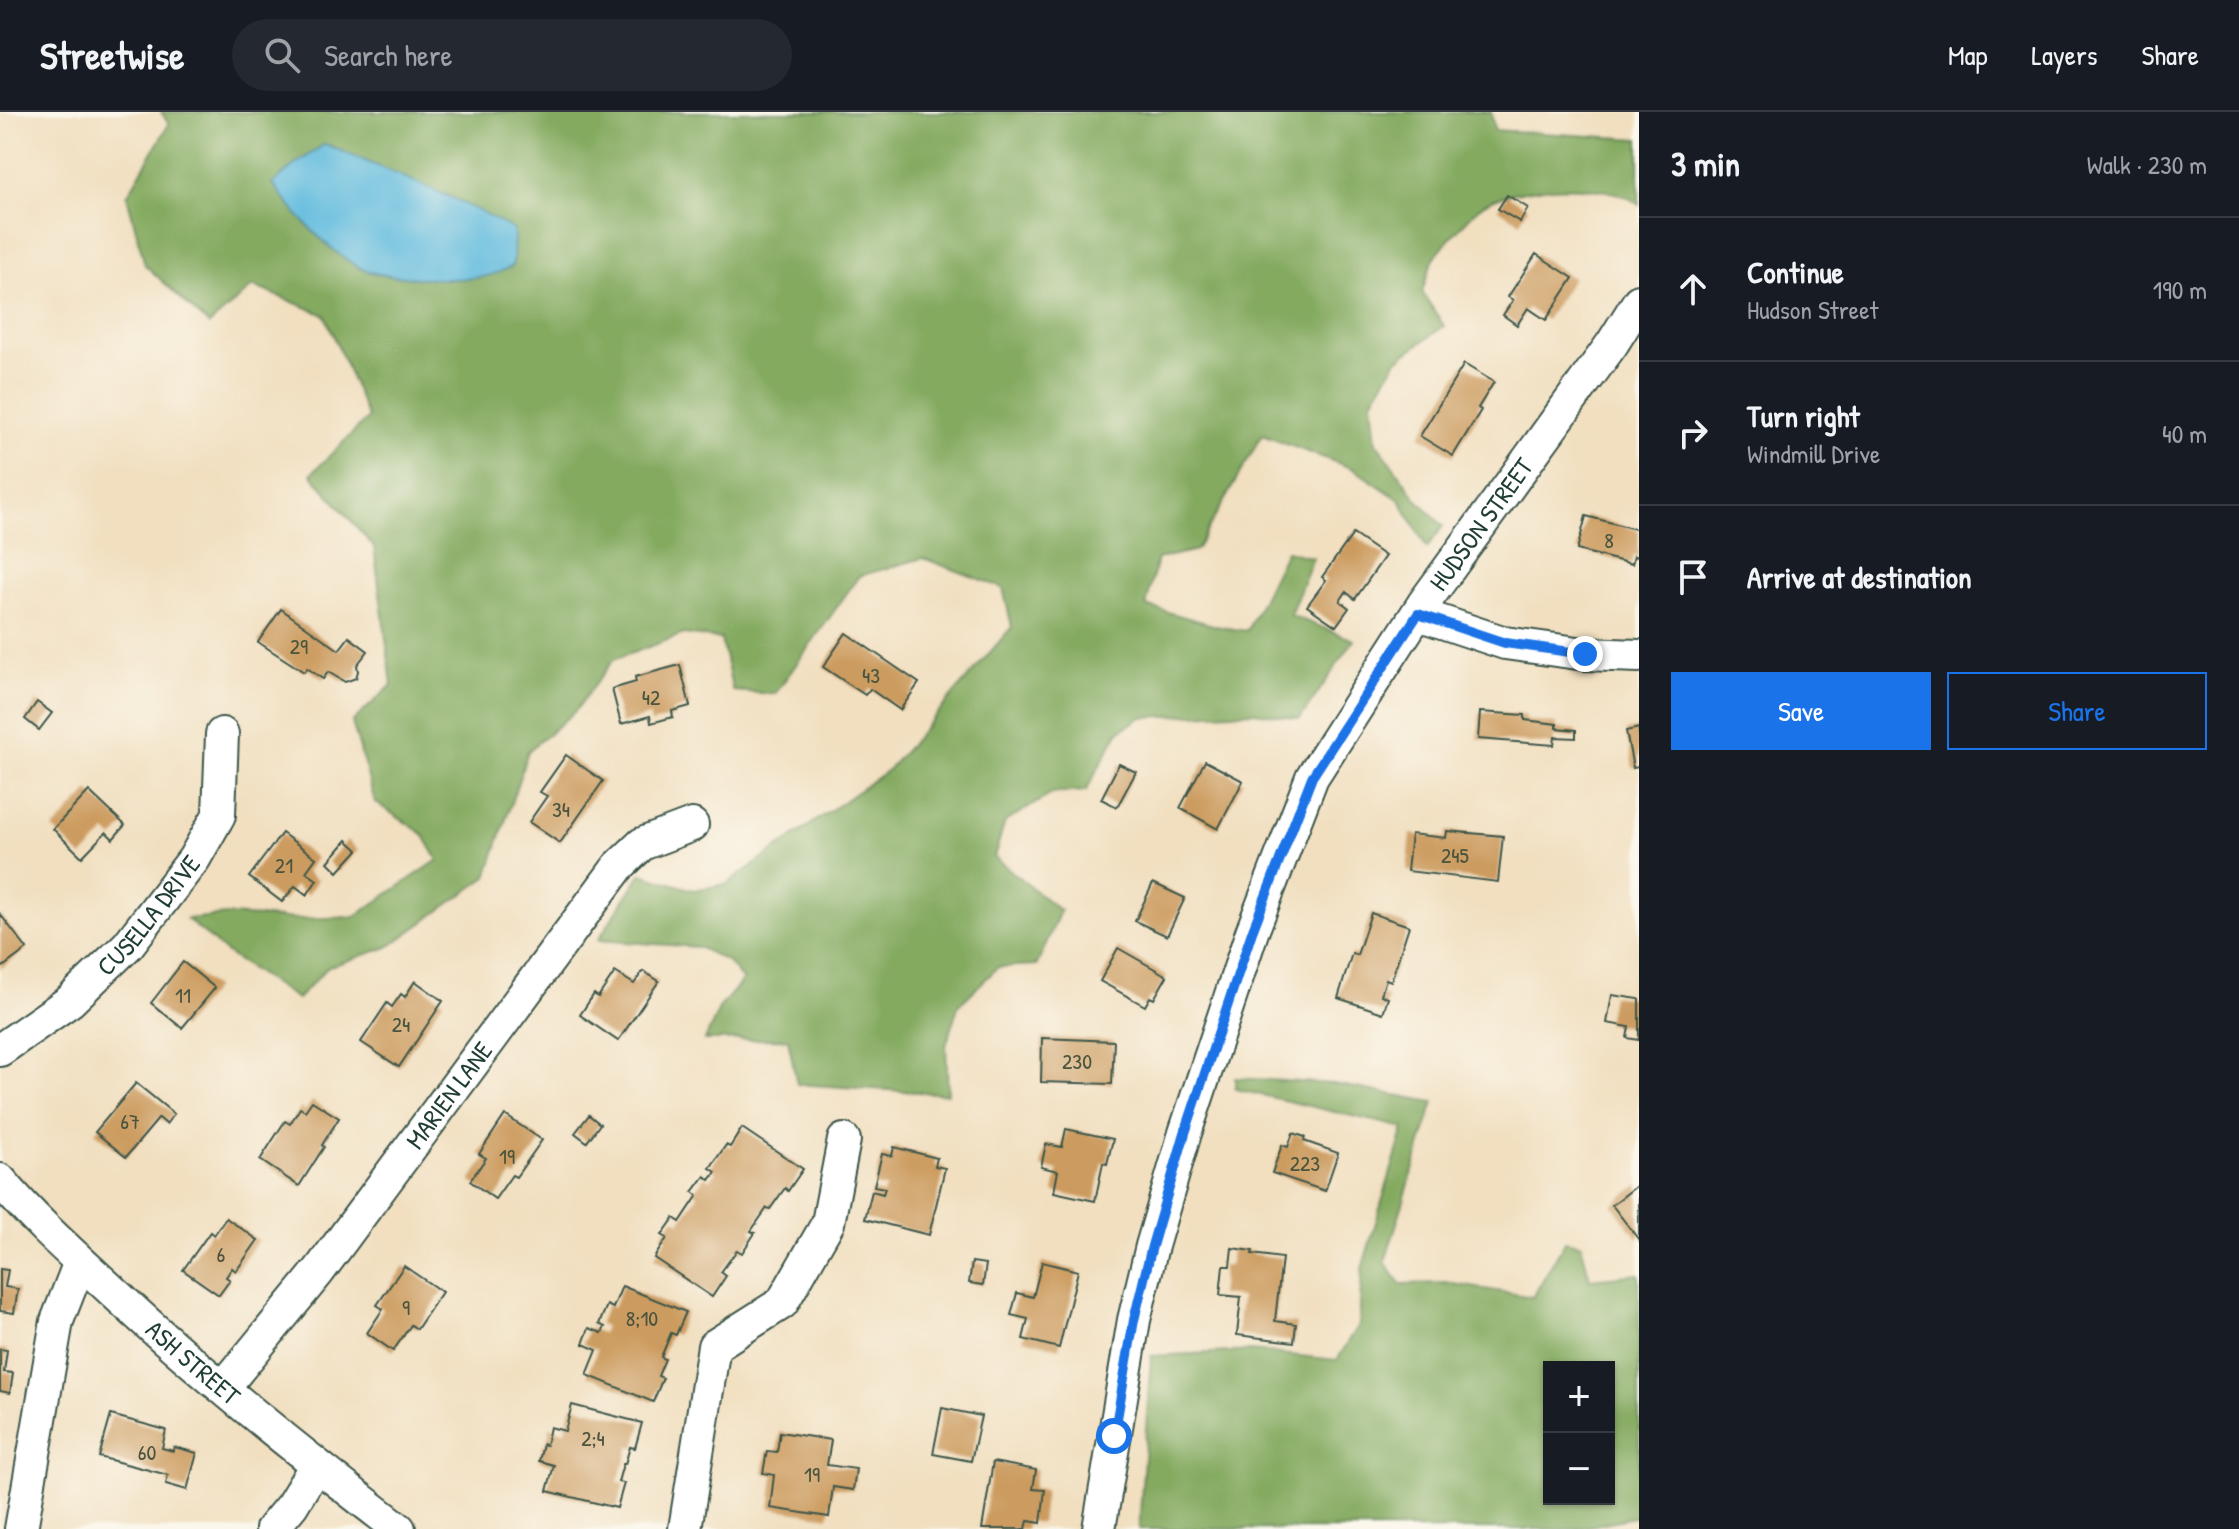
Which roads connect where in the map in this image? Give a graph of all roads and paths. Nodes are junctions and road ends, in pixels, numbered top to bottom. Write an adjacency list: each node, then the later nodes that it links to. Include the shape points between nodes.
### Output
1 (1639, 301): 2 (street, HUDSON STREET)
2 (1418, 614): 3 (street, via 1505,643); 16 (street, HUDSON STREET, via 1312,777 1252,932 1152,1246 1134,1320)
3 (1639, 656)
4 (222, 734): 6 (street, CUSELLA DRIVE, via 219,815 194,859 128,945 70,1001)
5 (692, 825): 10 (street, MARIEN LANE, via 642,844 618,867 319,1271)
6 (0, 1050)
7 (844, 1140): 15 (street, via 828,1223 782,1303 714,1346)
8 (0, 1180): 9 (street, ASH STREET)
9 (80, 1262): 10 (street, ASH STREET); 12 (street, via 57,1321)
10 (223, 1388): 11 (street, ASH STREET)
11 (316, 1465): 13 (street); 14 (street, ASH STREET)
12 (21, 1529)
13 (272, 1529)
14 (399, 1529)
15 (685, 1529)
16 (1099, 1529)

